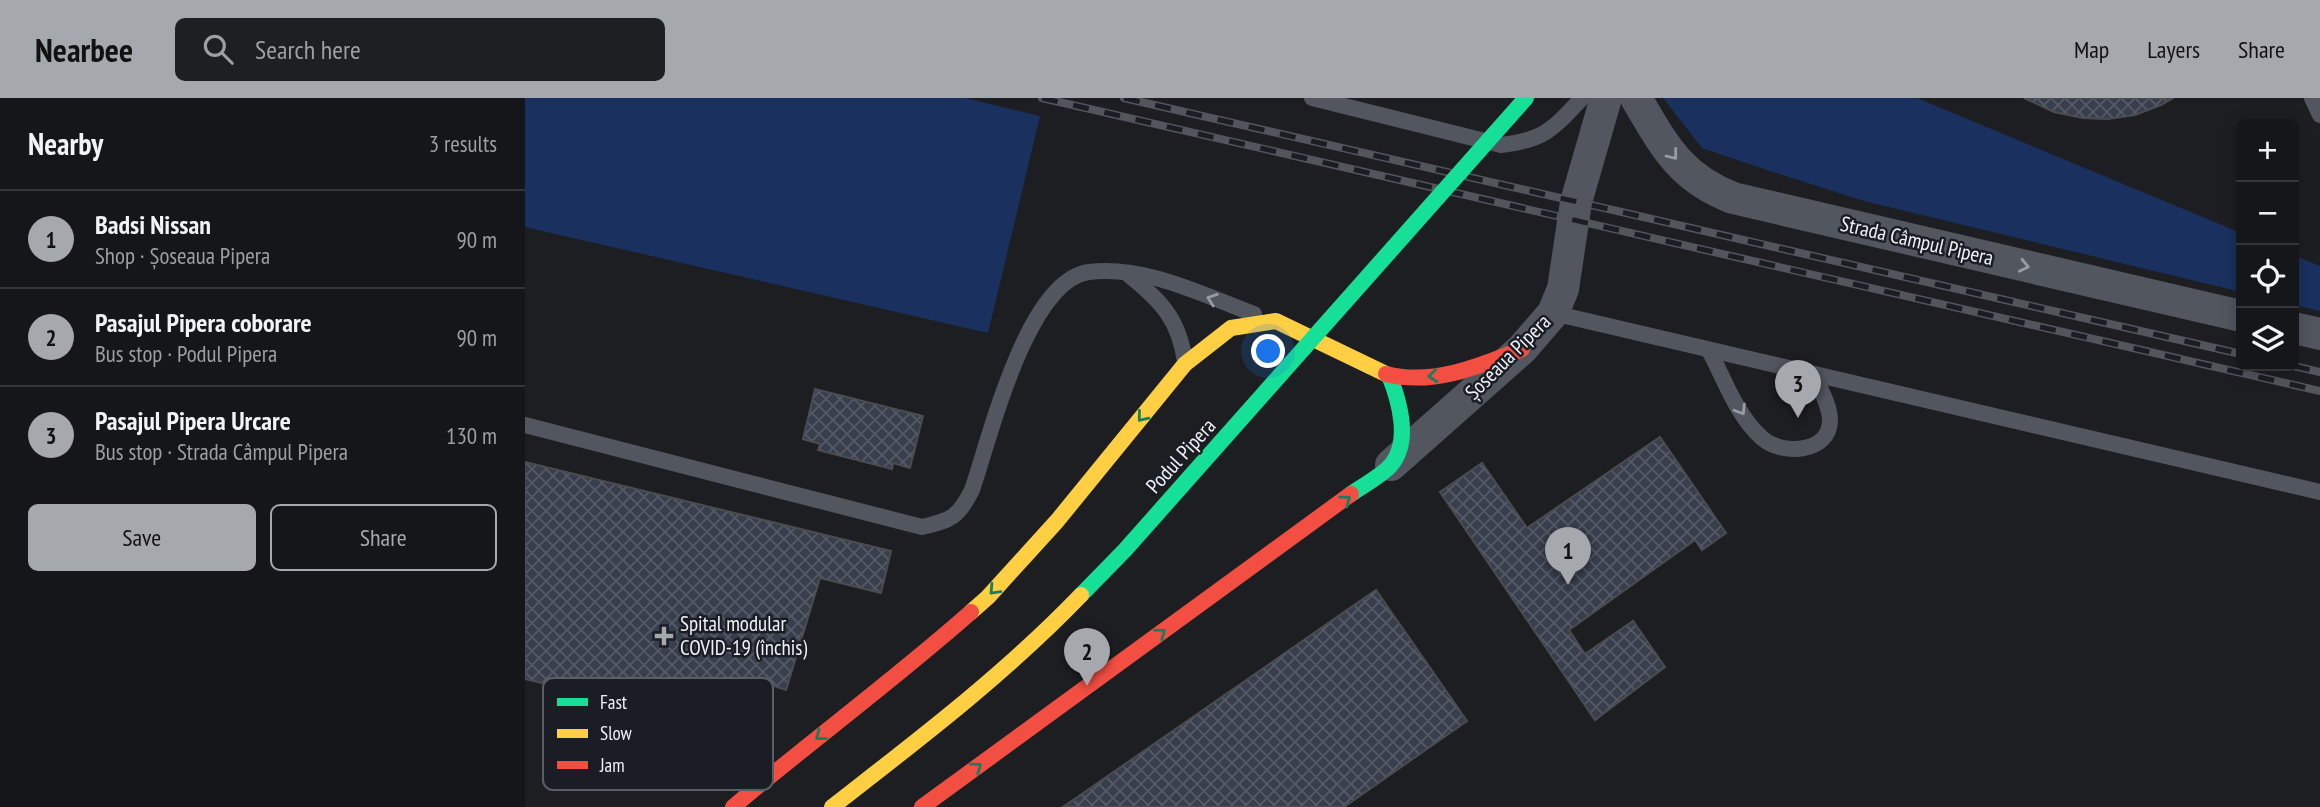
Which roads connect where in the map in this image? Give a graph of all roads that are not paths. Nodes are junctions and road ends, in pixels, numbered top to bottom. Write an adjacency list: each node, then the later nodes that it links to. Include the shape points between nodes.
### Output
1 (1312, 98): 3 (lane, via 1501,145 1542,136)
2 (1526, 98): 25 (main road, Podul Pipera, bridge, via 1065,612 953,712)
3 (1582, 98)
4 (1606, 98): 9 (street, Șoseaua Pipera, via 1576,202 1563,289)
5 (1636, 98): 10 (street, Strada Câmpul Pipera, one-way to 10, via 1689,175 1733,198)
6 (2312, 98): 7 (lane)
7 (2320, 115)
8 (1127, 273): 11 (lane, one-way to 8); 16 (lane, via 1154,295 1171,317); 19 (lane, via 1086,272 1053,293 1021,345 972,490 962,511 944,522 922,527)
9 (1553, 313): 14 (street, Șoseaua Pipera); 15 (lane)
10 (2236, 315)
11 (1276, 321): 16 (main road, via 1231,328); 18 (main road)
12 (2299, 329): 13 (street)
13 (2320, 334)
14 (1522, 349): 18 (main road, one-way to 18, via 1462,372); 20 (street, Șoseaua Pipera)
15 (1709, 350): 17 (lane); 17 (lane, one-way to 17, via 1746,419 1769,444 1785,450 1800,451 1826,434 1830,421)
16 (1185, 364): 22 (main road, one-way to 22, via 1057,521 988,597)
17 (1814, 374): 21 (lane)
18 (1389, 375): 20 (main road, via 1403,423 1399,450)
19 (525, 425)
20 (1391, 465): 26 (main road, one-way to 20)
21 (2320, 492)
22 (773, 773)
23 (753, 790): 24 (main road, one-way to 24)
24 (733, 807)
25 (832, 807)
26 (922, 807)

